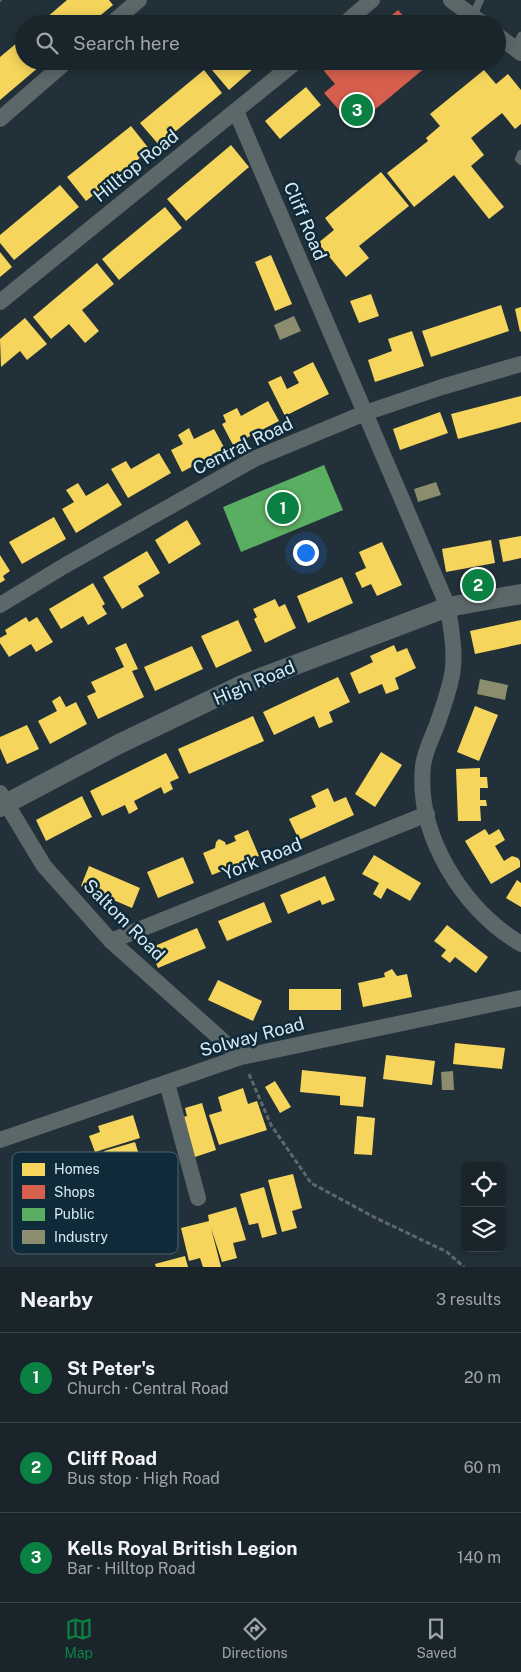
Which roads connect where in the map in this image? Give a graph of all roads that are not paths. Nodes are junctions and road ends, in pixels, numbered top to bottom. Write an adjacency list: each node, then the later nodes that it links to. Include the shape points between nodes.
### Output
1 (139, 0): 5 (street)
2 (372, 0): 6 (street)
3 (451, 0): 7 (street)
4 (480, 0): 8 (lane)
5 (122, 15)
6 (354, 15)
7 (471, 15)
8 (478, 15)
9 (506, 40): 10 (street)
10 (519, 46)
11 (57, 70): 14 (street)
12 (286, 70): 13 (street, Hilltop Road)
13 (236, 111): 17 (street, Hilltop Road); 19 (street, Cliff Road)
14 (0, 119)
15 (521, 154): 16 (lane)
16 (521, 161)
17 (0, 302)
18 (521, 364): 19 (street, Central Road)
19 (365, 413): 21 (street, Central Road, via 256,458); 22 (street, Cliff Road)
20 (521, 594): 22 (street, High Road)
21 (0, 605)
22 (448, 607): 23 (street, High Road, via 242,685); 24 (street, Cliff Road, via 453,649 452,675 423,765)
23 (2, 801): 25 (street, Saltom Road, via 44,866)
24 (427, 814): 25 (street, York Road); 26 (street, Cliff Road, via 454,881 487,919)
25 (111, 941): 28 (street, Saltom Road)
26 (521, 944)
27 (521, 998): 28 (street, Solway Road)
28 (241, 1057): 29 (street, Solway Road)
29 (167, 1083): 30 (street, Solway Road); 31 (street)
30 (0, 1140)
31 (198, 1198)

